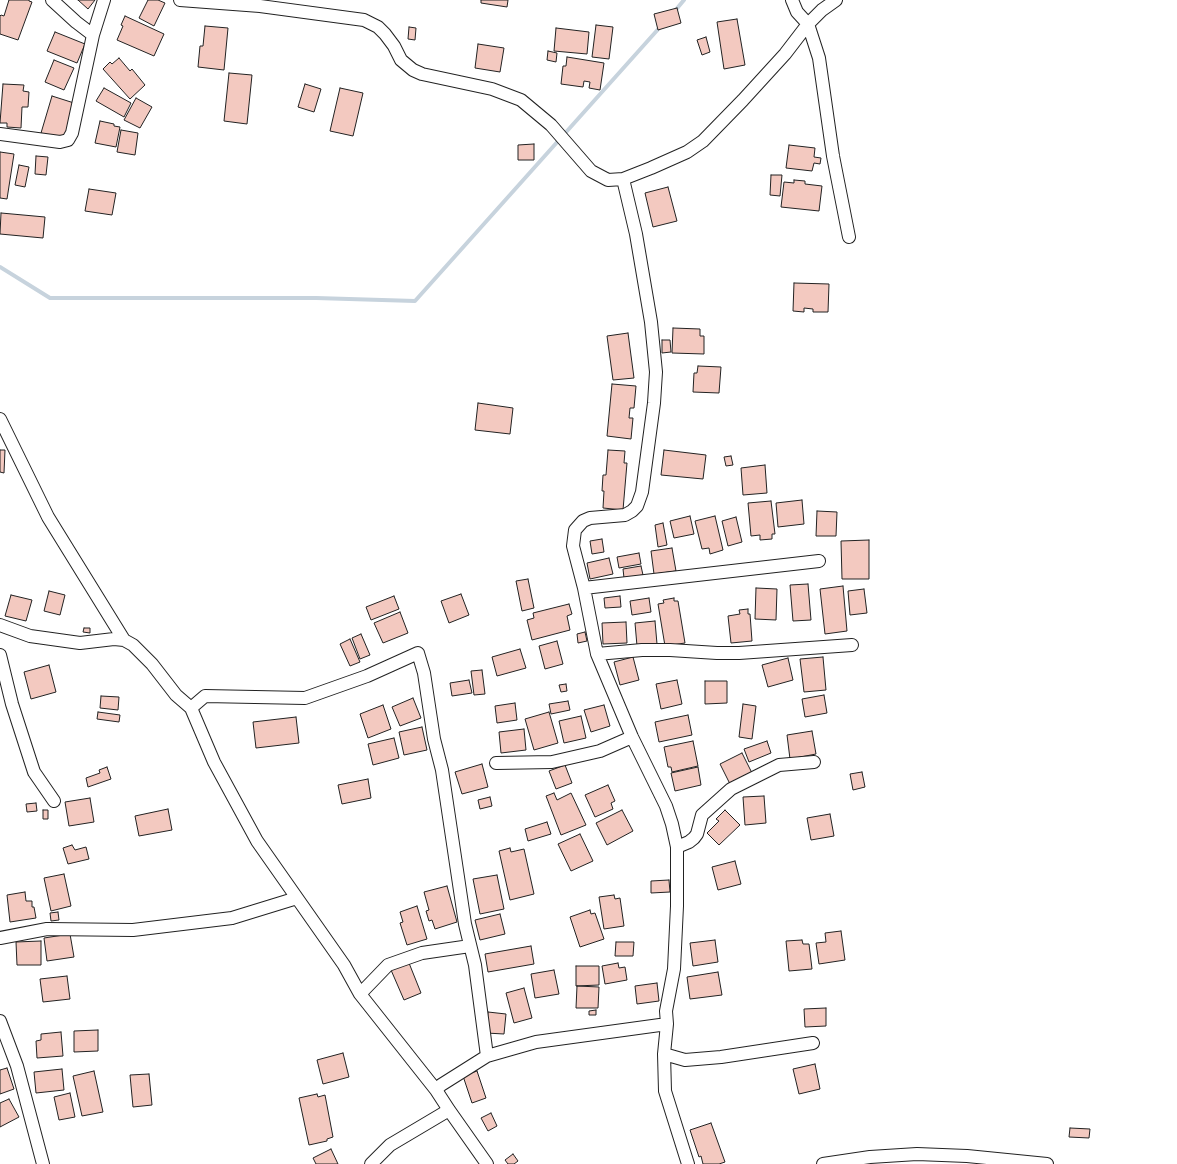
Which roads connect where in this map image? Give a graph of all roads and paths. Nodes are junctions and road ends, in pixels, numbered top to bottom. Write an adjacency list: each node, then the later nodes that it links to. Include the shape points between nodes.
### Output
1 (52, 0): 7 (street)
2 (104, 0): 7 (street)
3 (180, 0): 9 (street, via 260,6 364,20 385,34 401,60 413,70 492,89 521,100 552,125 591,170 608,180)
4 (792, 0): 6 (street, via 797,12)
5 (836, 0): 6 (street)
6 (808, 24): 9 (street, via 785,54 702,141 687,152); 10 (street, via 819,58 833,156)
7 (93, 35): 8 (street, via 72,132 68,140 60,142)
8 (0, 134)
9 (623, 179): 13 (street, via 636,234 651,322 656,372 654,403 642,492 637,506 625,515 590,518 583,521 575,530 573,546)
10 (849, 237)
11 (0, 419): 15 (street, via 48,517)
12 (819, 561): 13 (street)
13 (584, 588): 17 (street)
14 (0, 625): 15 (street, via 30,636 80,644)
15 (124, 640): 19 (street, via 133,645 152,664 176,695)
16 (852, 645): 17 (street, via 739,653 642,650)
17 (597, 654): 20 (street)
18 (0, 655): 23 (street, via 12,704 34,772)
19 (191, 708): 25 (street, via 214,762 254,834); 27 (street, via 205,696 305,698 367,676 418,653 442,770)
20 (632, 737): 22 (street, via 600,751 552,762); 24 (street, via 666,806)
21 (814, 762): 24 (street, via 779,765 731,789 702,814 694,838)
22 (496, 763)
23 (54, 801)
24 (677, 847): 30 (street, via 674,969 666,1011)
25 (297, 898): 26 (street, via 232,918 133,930 47,929); 28 (street, via 344,965)
26 (0, 938)
27 (470, 946): 28 (street, via 422,953 388,965); 33 (street, via 475,965)
28 (360, 994): 34 (street)
29 (0, 1021): 36 (street, via 17,1066)
30 (667, 1024): 32 (street); 33 (street, via 536,1042)
31 (813, 1043): 32 (street, via 684,1060)
32 (664, 1054): 39 (street, via 665,1091)
33 (487, 1056): 34 (street)
34 (436, 1090): 35 (street)
35 (449, 1110): 37 (street, via 390,1145); 38 (street)
36 (43, 1164)
37 (371, 1164)
38 (487, 1164)
39 (688, 1164)
40 (823, 1164): 41 (street, via 870,1156 917,1154)
41 (1047, 1164)

